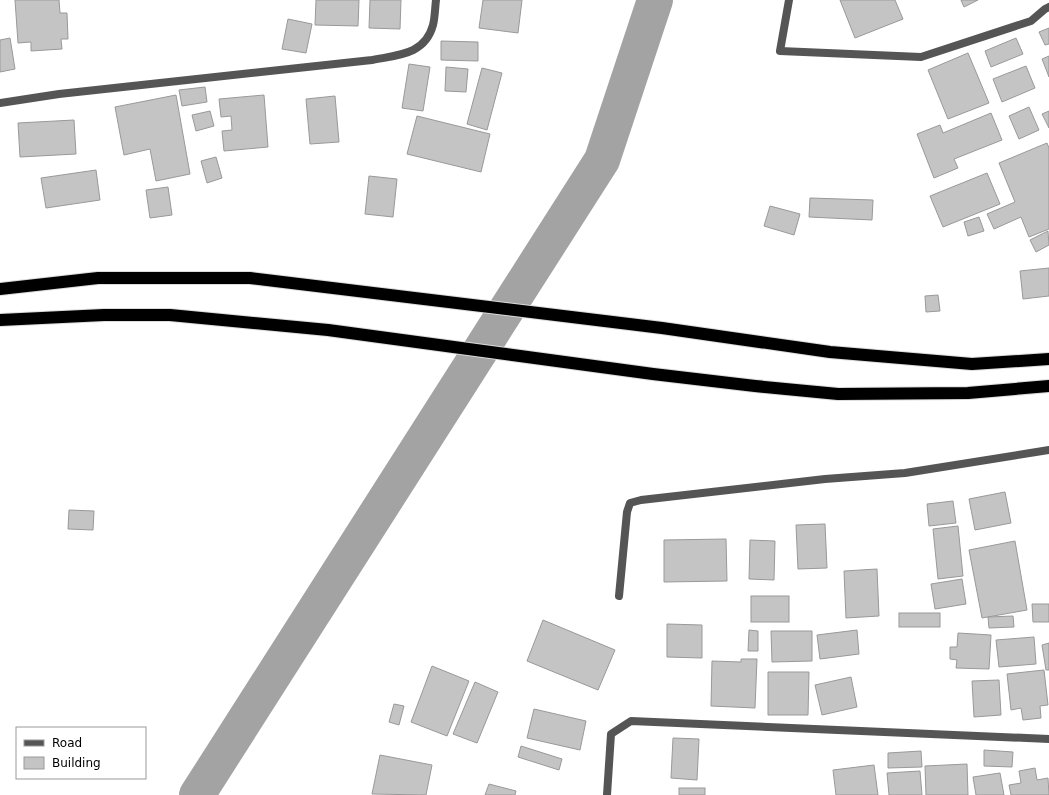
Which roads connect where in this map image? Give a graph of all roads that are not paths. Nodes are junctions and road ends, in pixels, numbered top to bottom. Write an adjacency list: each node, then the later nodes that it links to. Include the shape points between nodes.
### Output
1 (436, 0): 4 (street, via 433,25 428,36 412,52 372,60 59,94)
2 (789, 0): 3 (street, via 780,51 920,57 1031,21)
3 (1049, 7)
4 (0, 103)
5 (0, 289): 7 (highway, via 98,278 250,278 662,328 830,352 972,364)
6 (0, 320): 8 (highway, via 170,315 328,330 653,374 838,394 968,393)
7 (1049, 359)
8 (1049, 386)
9 (1049, 450): 10 (street, via 905,473 825,479 641,500 630,504 626,512)
10 (619, 596)
11 (1049, 739): 12 (street, via 631,721 611,734)
12 (607, 795)

